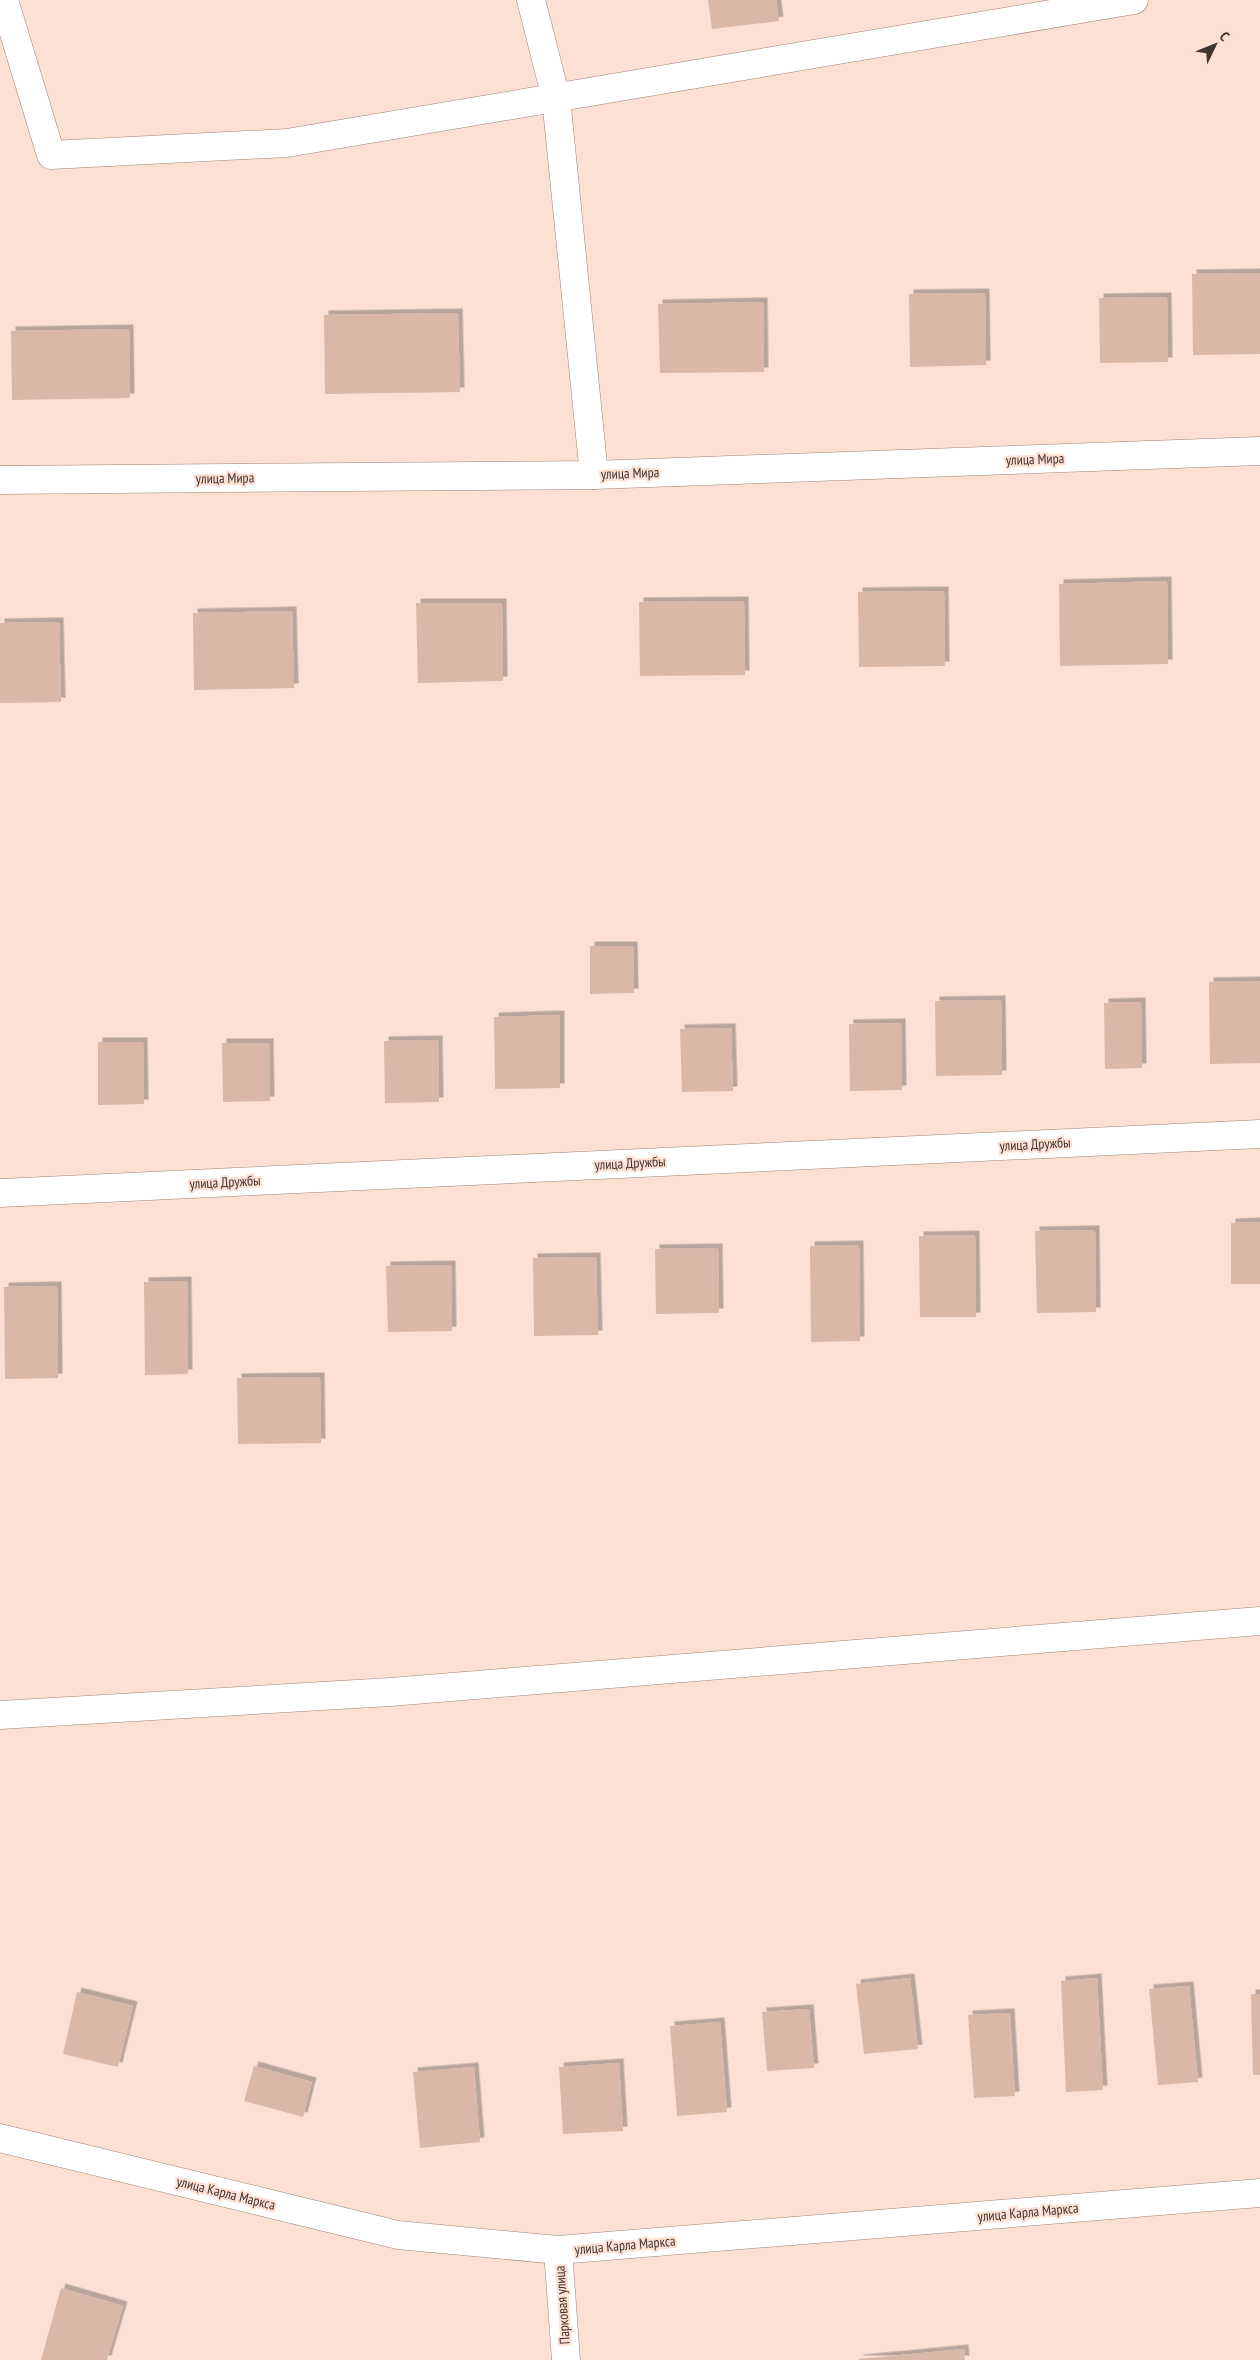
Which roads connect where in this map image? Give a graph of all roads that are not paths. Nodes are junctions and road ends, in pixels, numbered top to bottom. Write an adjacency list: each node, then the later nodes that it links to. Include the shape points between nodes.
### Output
1 (4, 0): 5 (street, via 51,155 287,143)
2 (531, 0): 5 (street)
3 (1134, 0): 4 (street)
4 (1043, 8): 5 (street)
5 (556, 98): 7 (street)
6 (1260, 451): 7 (street, улица Мира)
7 (594, 475): 8 (street, улица Мира)
8 (0, 480)
9 (1260, 1134): 10 (street, улица Дружбы)
10 (0, 1193)
11 (1260, 1621): 12 (street, via 390,1692)
12 (0, 1715)
13 (0, 2138): 15 (street, улица Карла Маркса, via 398,2234)
14 (1260, 2193): 15 (street, улица Карла Маркса)
15 (558, 2250): 16 (street, Парковая улица)
16 (566, 2360)

